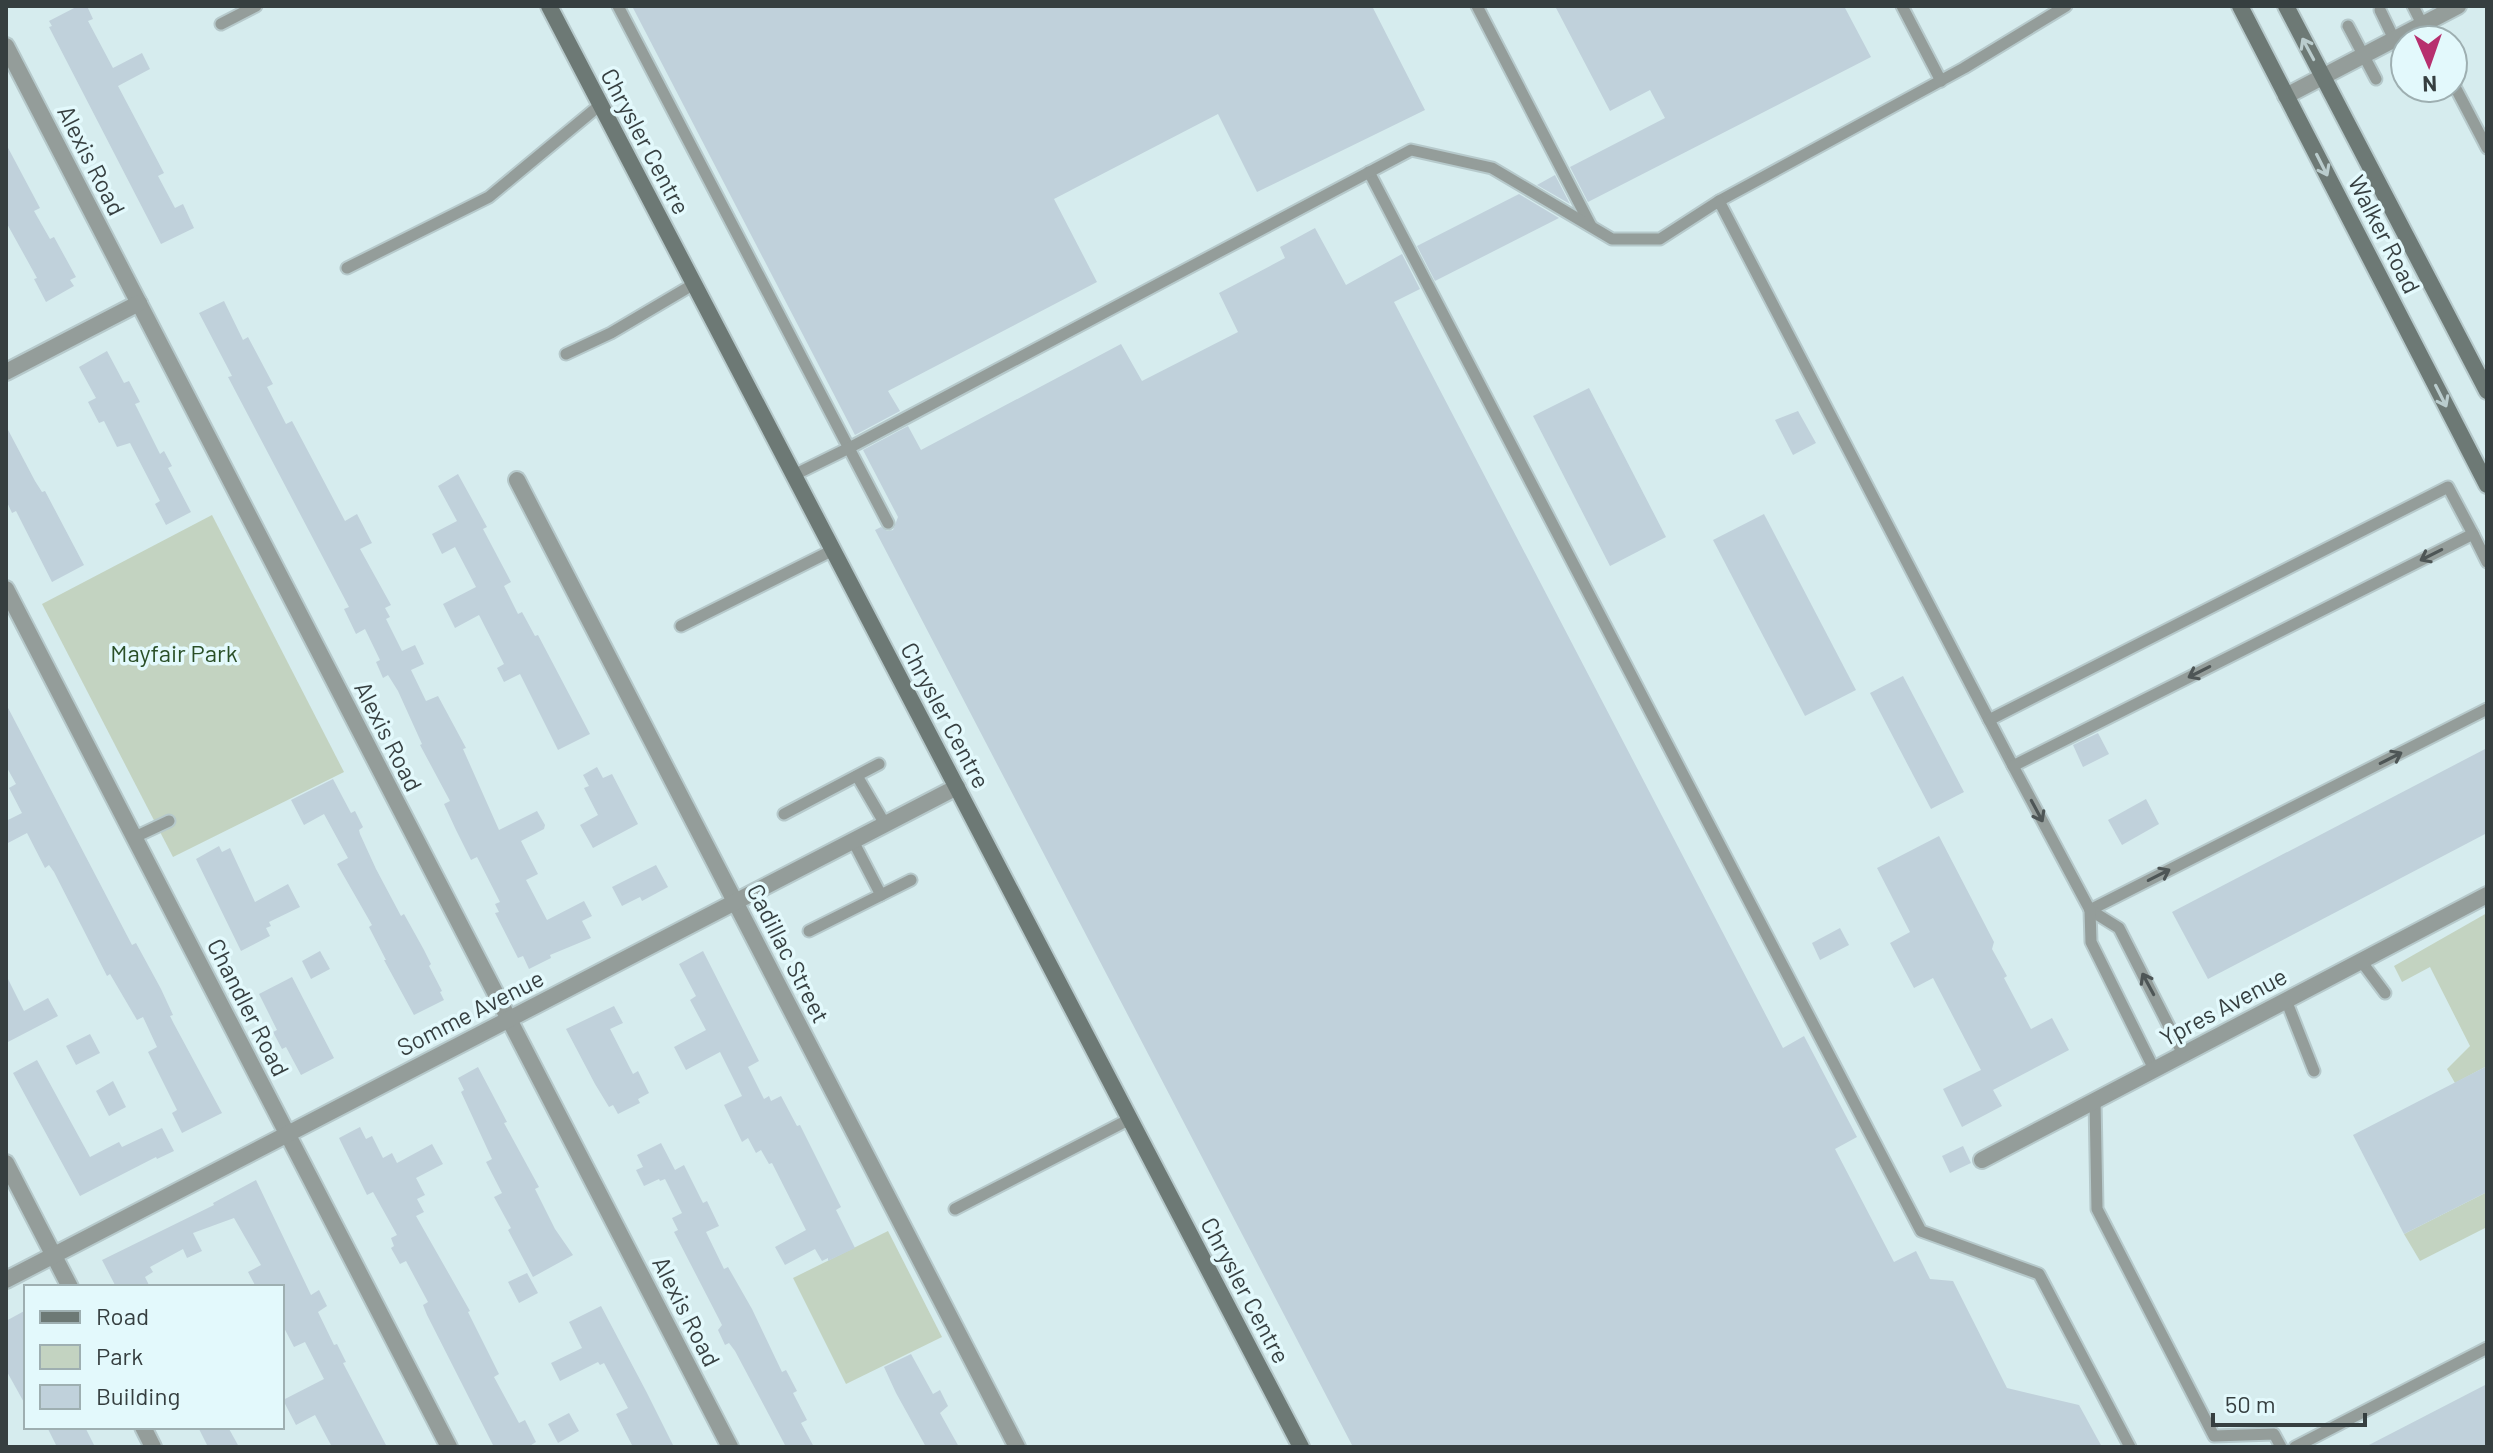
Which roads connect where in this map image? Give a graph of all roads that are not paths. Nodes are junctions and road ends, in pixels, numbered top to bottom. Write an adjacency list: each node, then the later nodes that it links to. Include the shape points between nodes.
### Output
1 (256, 6): 12 (lane)
2 (549, 6): 25 (street, Chrysler Centre)
3 (618, 6): 36 (lane)
4 (1477, 6): 29 (lane)
5 (1902, 6): 22 (lane)
6 (2066, 6): 22 (lane)
7 (2240, 6): 23 (street, Walker Road)
8 (2286, 6): 20 (street, Walker Road, one-way to 8)
9 (2413, 6): 13 (lane)
10 (2458, 6): 14 (street)
11 (2380, 10): 16 (lane)
12 (221, 24)
13 (2422, 24)
14 (2436, 24)
15 (2348, 26): 19 (lane)
16 (2389, 27)
17 (2389, 42): 19 (street)
18 (6, 46): 32 (street, Alexis Road)
19 (2364, 55): 20 (street); 21 (lane)
20 (2323, 77): 23 (street); 35 (street, Walker Road)
21 (2376, 79)
22 (1941, 81): 28 (lane)
23 (2286, 96): 39 (street, Walker Road, one-way to 39)
24 (2464, 104): 26 (lane)
25 (600, 105): 30 (lane, via 489,197); 31 (street, Chrysler Centre)
26 (2487, 148)
27 (1369, 172): 29 (lane, via 1411,150 1492,168); 36 (lane); 86 (lane, via 1921,1231 2039,1274)
28 (1719, 201): 29 (lane, via 1660,239 1612,239); 47 (lane)
29 (1591, 227)
30 (347, 268)
31 (694, 284): 33 (lane); 37 (street, Chrysler Centre)
32 (139, 303): 34 (street); 66 (street, Alexis Road)
33 (566, 354)
34 (6, 372)
35 (2487, 391)
36 (849, 448): 37 (lane); 40 (lane)
37 (794, 475): 42 (street, Chrysler Centre)
38 (517, 480): 60 (street, Cadillac Street)
39 (2487, 485)
40 (888, 523)
41 (2473, 534): 43 (lane); 47 (lane, via 2448,487); 49 (lane, one-way to 49)
42 (833, 550): 45 (lane); 51 (street, Chrysler Centre)
43 (2487, 562)
44 (6, 589): 55 (street, Chandler Road)
45 (681, 626)
46 (2487, 709): 61 (lane, one-way to 46)
47 (1989, 720): 49 (lane)
48 (879, 764): 50 (lane)
49 (2013, 766): 61 (lane, one-way to 61)
50 (857, 776): 52 (lane); 54 (lane)
51 (957, 787): 54 (street, Somme Avenue); 71 (street, Chrysler Centre)
52 (784, 814)
53 (169, 821): 55 (lane)
54 (885, 824): 56 (street, Somme Avenue)
55 (135, 837): 72 (street, Chandler Road)
56 (853, 841): 58 (lane); 60 (street, Somme Avenue)
57 (911, 880): 58 (lane)
58 (881, 895): 62 (lane)
59 (2487, 895): 63 (street, Ypres Avenue)
60 (735, 902): 66 (street, Somme Avenue); 84 (street, Cadillac Street)
61 (2090, 910): 67 (lane, one-way to 61, via 2119,928); 68 (lane, via 2091,942)
62 (809, 931)
63 (2361, 961): 64 (lane); 65 (street, Ypres Avenue)
64 (2385, 993)
65 (2286, 1000): 67 (street, Ypres Avenue); 69 (lane)
66 (509, 1019): 72 (street, Somme Avenue); 83 (street, Alexis Road)
67 (2183, 1054): 68 (street, Ypres Avenue)
68 (2154, 1069): 70 (street, Ypres Avenue)
69 (2314, 1071)
70 (2095, 1100): 73 (street, Ypres Avenue); 87 (lane, via 2097,1209 2214,1436 2274,1434)
71 (1130, 1119): 75 (lane); 85 (street, Chrysler Centre)
72 (287, 1135): 76 (street, Somme Avenue); 82 (street, Chandler Road)
73 (1982, 1160)
74 (6, 1163): 76 (street)
75 (955, 1209)
76 (53, 1255): 77 (street, Somme Avenue); 78 (street)
77 (6, 1280)
78 (69, 1285)
79 (2487, 1348): 88 (lane)
80 (144, 1429): 81 (street)
81 (153, 1447)
82 (449, 1447)
83 (730, 1447)
84 (1017, 1447)
85 (1301, 1447)
86 (2130, 1447)
87 (2281, 1447)
88 (2295, 1447)

